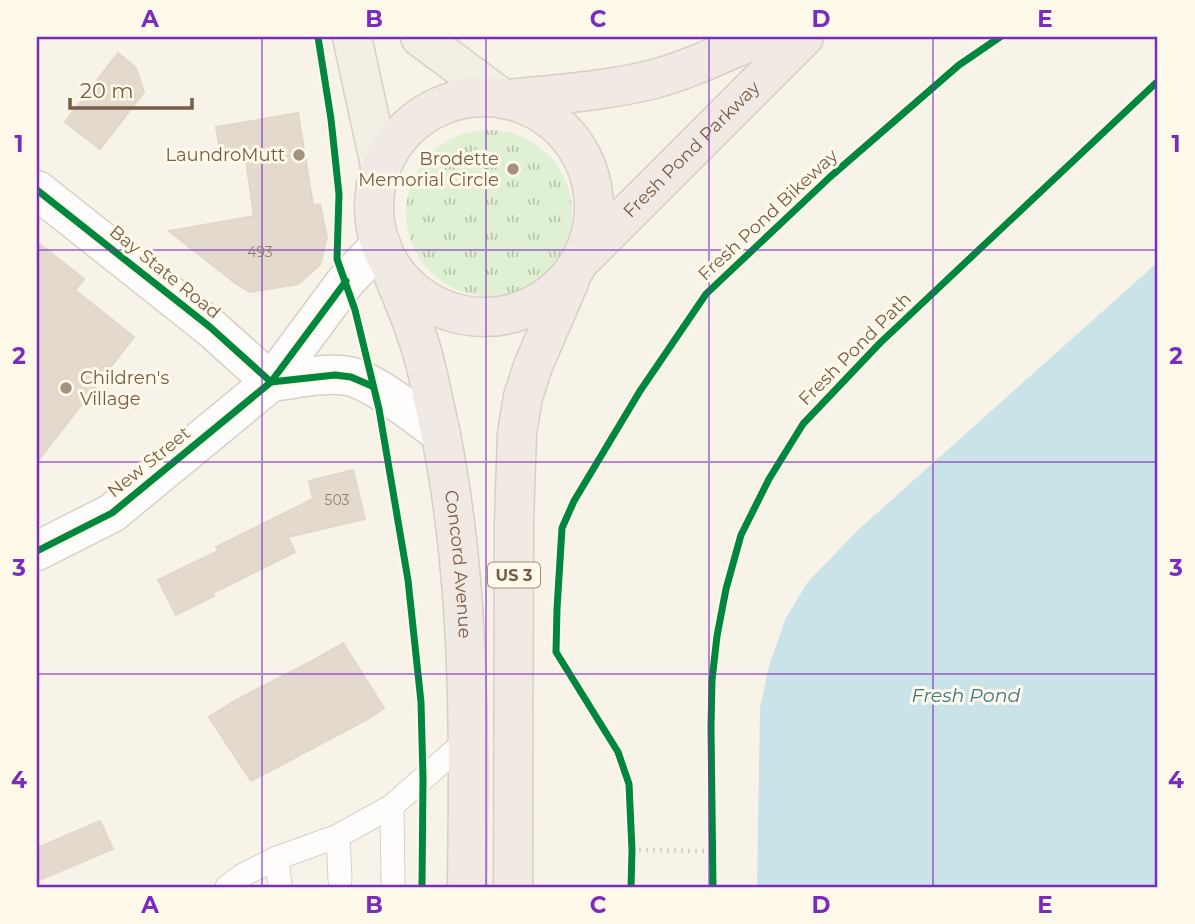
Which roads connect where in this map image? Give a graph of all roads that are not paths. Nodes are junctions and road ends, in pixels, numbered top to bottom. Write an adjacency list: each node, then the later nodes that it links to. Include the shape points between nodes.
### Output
1 (352, 37): 6 (main road)
2 (420, 37): 5 (main road)
3 (760, 37): 5 (highway, US 3, via 638,83)
4 (804, 37): 9 (highway, Fresh Pond Parkway / US 3)
5 (503, 99): 6 (highway, US 3, via 465,99 429,112 400,137); 9 (highway, via 551,120 570,138 583,160 594,211 590,237)
6 (381, 170): 8 (highway, US 3, via 375,219)
7 (37, 190): 10 (street, Bay State Road, via 210,327)
8 (382, 248): 9 (highway, via 399,276 420,296 473,316 501,316 541,302); 10 (street, New Street, via 346,281); 11 (highway, Concord Avenue / US 3, via 421,347)
9 (576, 267): 22 (highway, US 3, via 524,390 517,433)
10 (271, 382): 11 (street, via 351,377 372,386); 12 (street, New Street, via 112,513)
11 (441, 434): 13 (highway, Concord Avenue / US 3, via 463,604)
12 (37, 551)
13 (468, 738): 14 (lane); 21 (highway, Concord Avenue / US 3)
14 (392, 806): 15 (lane); 20 (lane)
15 (338, 836): 16 (lane); 17 (lane)
16 (277, 858): 18 (lane); 19 (lane)
17 (340, 880)
18 (227, 887)
19 (280, 887)
20 (393, 887)
21 (467, 887)
22 (513, 887)

